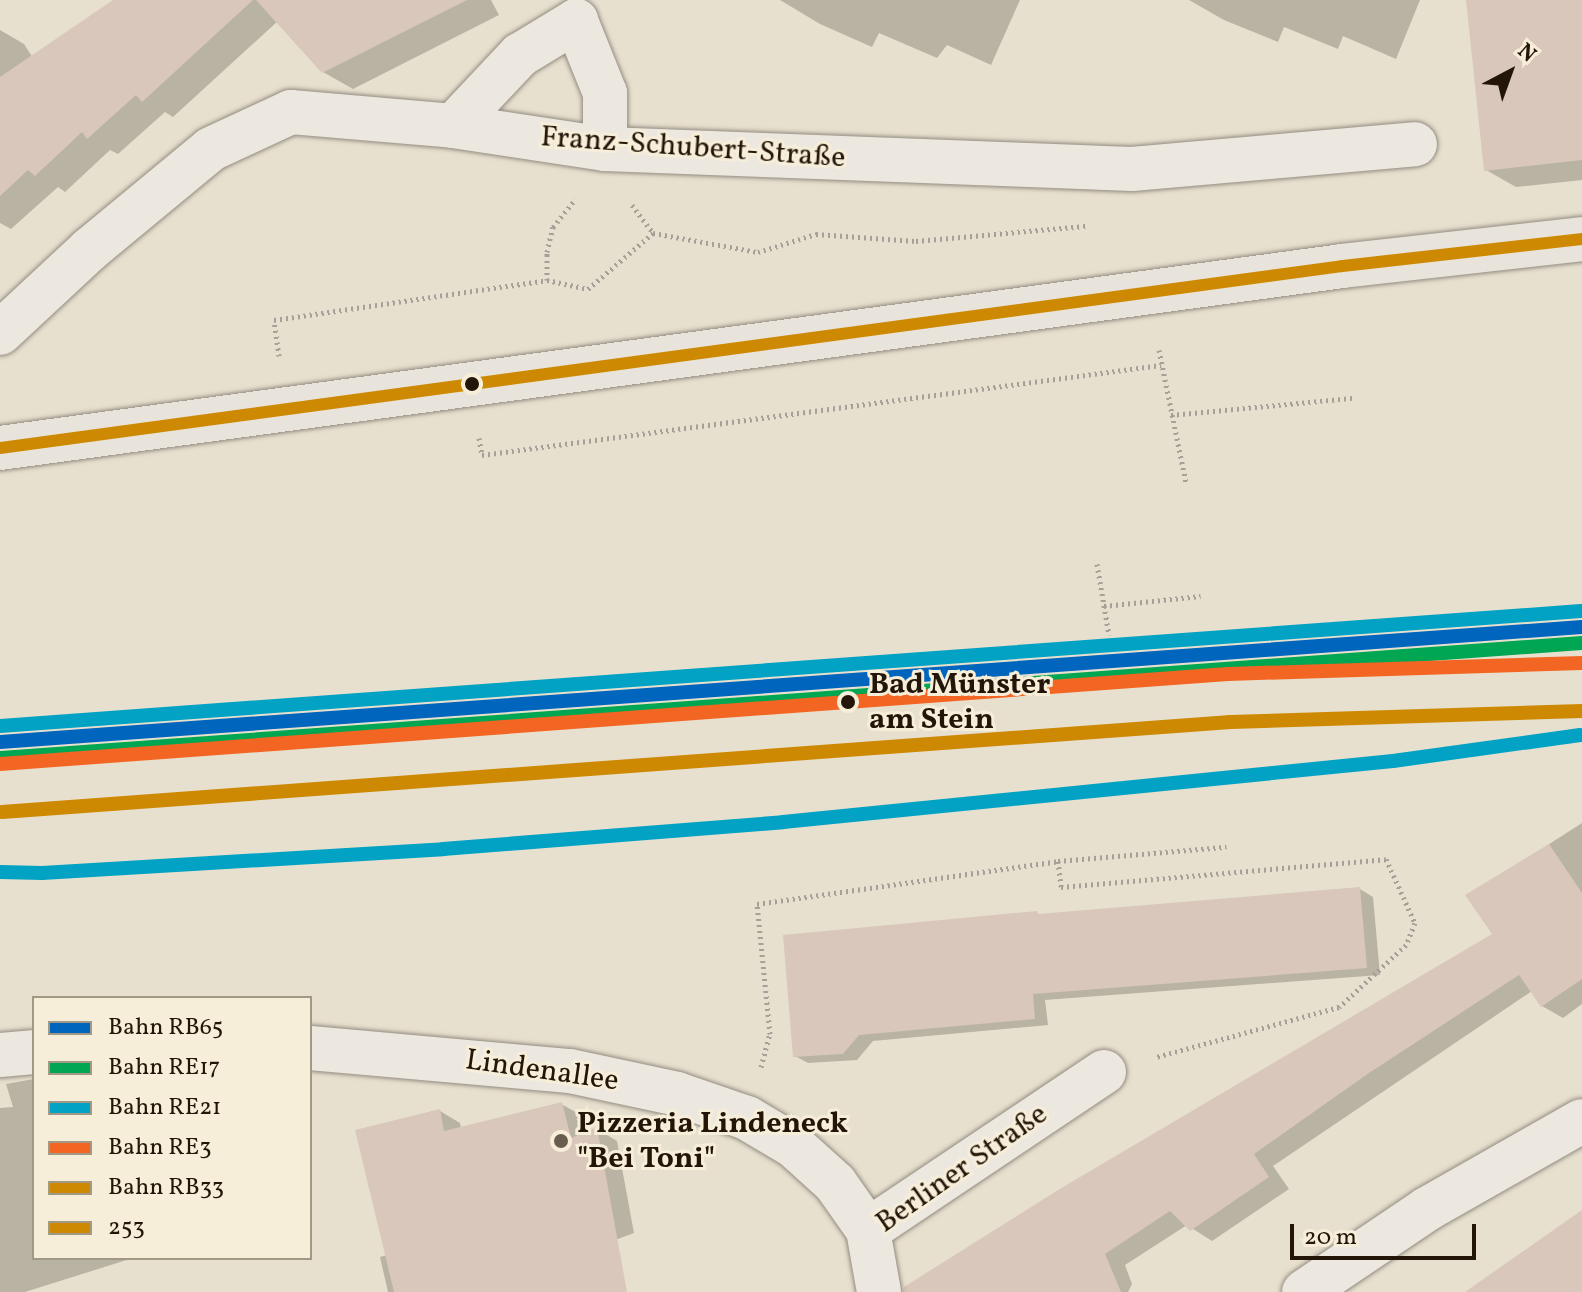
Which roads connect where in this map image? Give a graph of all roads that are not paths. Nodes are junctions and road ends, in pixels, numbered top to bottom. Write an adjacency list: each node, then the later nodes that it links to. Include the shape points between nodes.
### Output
1 (584, 10): 2 (street, via 520,55); 4 (street, via 605,93)
2 (453, 126): 4 (street, Franz-Schubert-Straße); 6 (street, Franz-Schubert-Straße, via 291,112 211,149 89,250)
3 (1415, 144): 4 (street, Franz-Schubert-Straße, via 1132,169)
4 (605, 149)
5 (1582, 239): 7 (main road, via 1342,266)
6 (0, 333)
7 (0, 448)
8 (312, 1048): 13 (street, Lindenallee, via 570,1071 677,1094 747,1118 794,1146 835,1183)
9 (32, 1052): 10 (street)
10 (0, 1055)
11 (1104, 1072): 13 (street, Berliner Straße)
12 (1582, 1121): 15 (street, via 1427,1209)
13 (868, 1230): 14 (street, Berliner Straße)
14 (879, 1292)
15 (1304, 1292)

